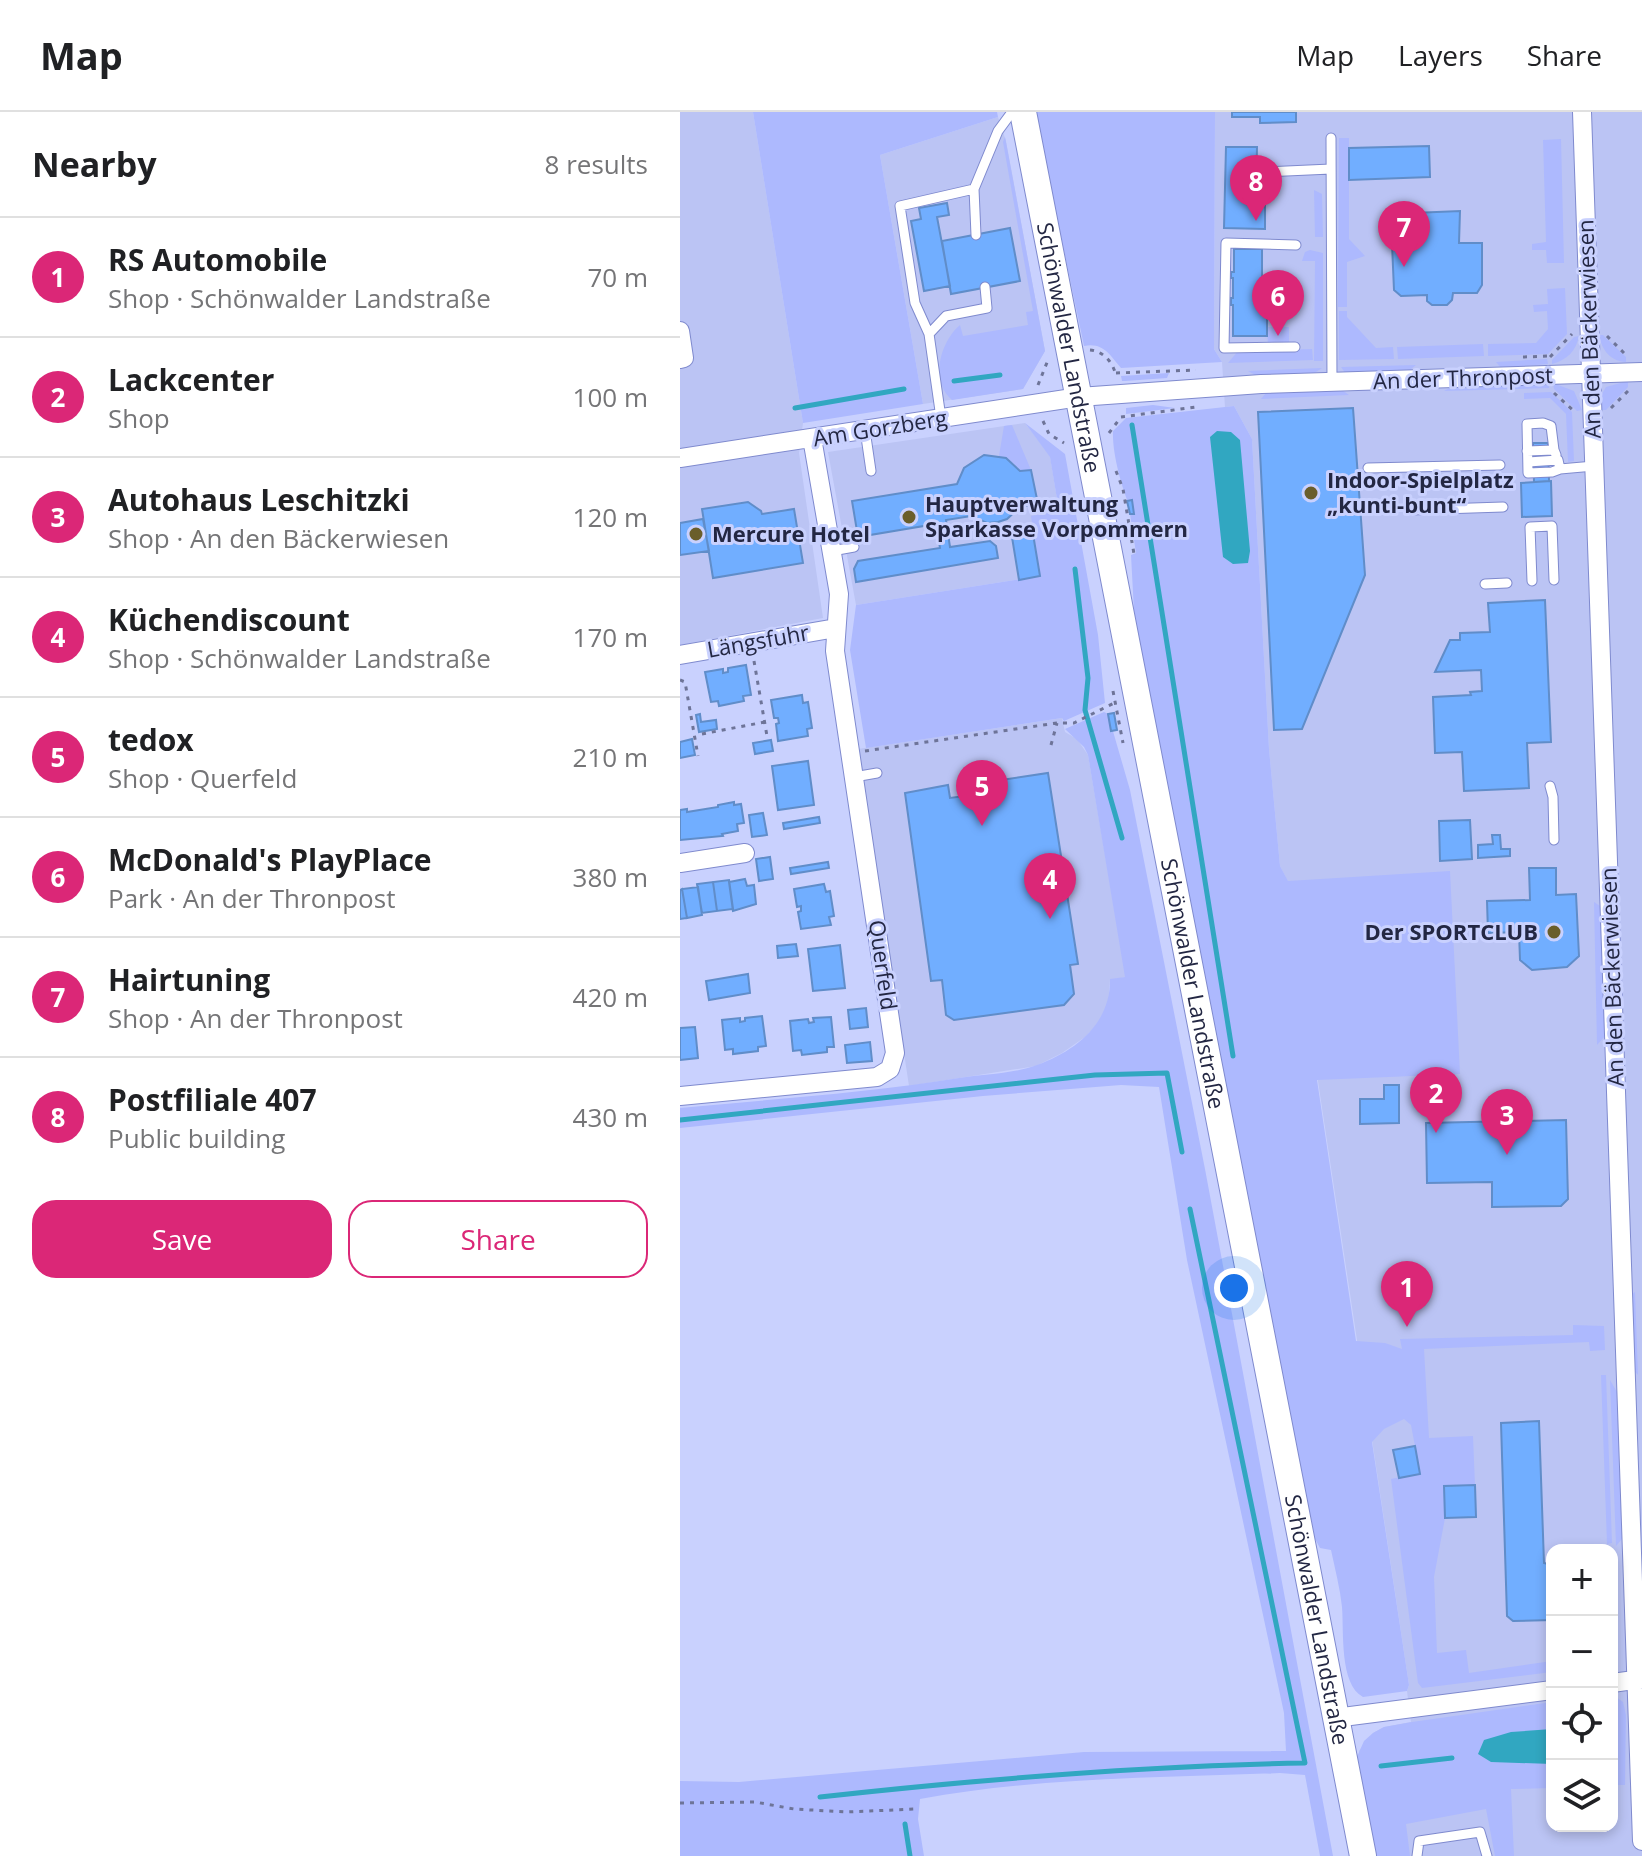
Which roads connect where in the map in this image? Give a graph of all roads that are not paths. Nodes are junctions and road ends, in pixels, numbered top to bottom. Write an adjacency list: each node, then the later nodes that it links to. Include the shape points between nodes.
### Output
1 (1012, 112): 7 (lane, via 998,131)
2 (1023, 112): 18 (main road, Schönwalder Landstraße)
3 (1582, 112): 16 (street, An den Bäckerwiesen)
4 (1331, 138): 5 (lane)
5 (1331, 169): 6 (lane); 17 (lane)
6 (1264, 172)
7 (974, 189): 8 (lane); 12 (lane, via 900,206 915,303)
8 (976, 235)
9 (1296, 245): 13 (lane, via 1226,243 1224,348)
10 (985, 287): 12 (lane, via 987,308 946,316)
11 (680, 331): 14 (street)
12 (929, 334): 19 (lane)
13 (1295, 347)
14 (680, 359)
15 (1636, 372): 16 (street, An der Thronpost)
16 (1589, 374): 17 (street, An der Thronpost); 26 (street, An den Bäckerwiesen)
17 (1332, 382): 18 (street, An der Thronpost)
18 (1079, 397): 19 (street, Am Gorzberg); 49 (main road, Schönwalder Landstraße)
19 (941, 418): 20 (street, Am Gorzberg)
20 (865, 430): 21 (street, Am Gorzberg); 28 (lane)
21 (812, 438): 23 (street, Am Gorzberg); 32 (street, Querfeld)
22 (1528, 456): 24 (lane); 24 (lane, via 1528,473 1552,472); 24 (lane, via 1527,424 1543,423 1551,426)
23 (680, 458)
24 (1558, 459): 26 (lane)
25 (1500, 465): 27 (lane)
26 (1594, 466): 46 (street, An den Bäckerwiesen)
27 (1368, 468)
28 (871, 471)
29 (1503, 507): 30 (lane)
30 (1411, 510)
31 (854, 547): 32 (lane)
32 (832, 551): 37 (street, Querfeld, via 839,594)
33 (1554, 580): 34 (lane, via 1552,526 1530,527)
34 (1532, 581)
35 (1507, 583): 36 (lane)
36 (1485, 584)
37 (836, 628): 38 (street, Längsfuhr); 40 (street, Querfeld)
38 (680, 655)
39 (877, 773): 40 (lane)
40 (854, 777): 45 (street, Querfeld, via 895,1053 890,1069 877,1077)
41 (1550, 786): 42 (lane)
42 (1554, 840)
43 (745, 853): 44 (street)
44 (680, 863)
45 (680, 1096)
46 (1639, 1679): 47 (street); 50 (street, An den Bäckerwiesen)
47 (1618, 1682)
48 (1546, 1691): 49 (street)
49 (1335, 1718): 51 (main road, Schönwalder Landstraße)
50 (1642, 1841)
51 (1363, 1856)
52 (1417, 1856): 53 (lane, via 1419,1841 1480,1832)
53 (1487, 1856)

